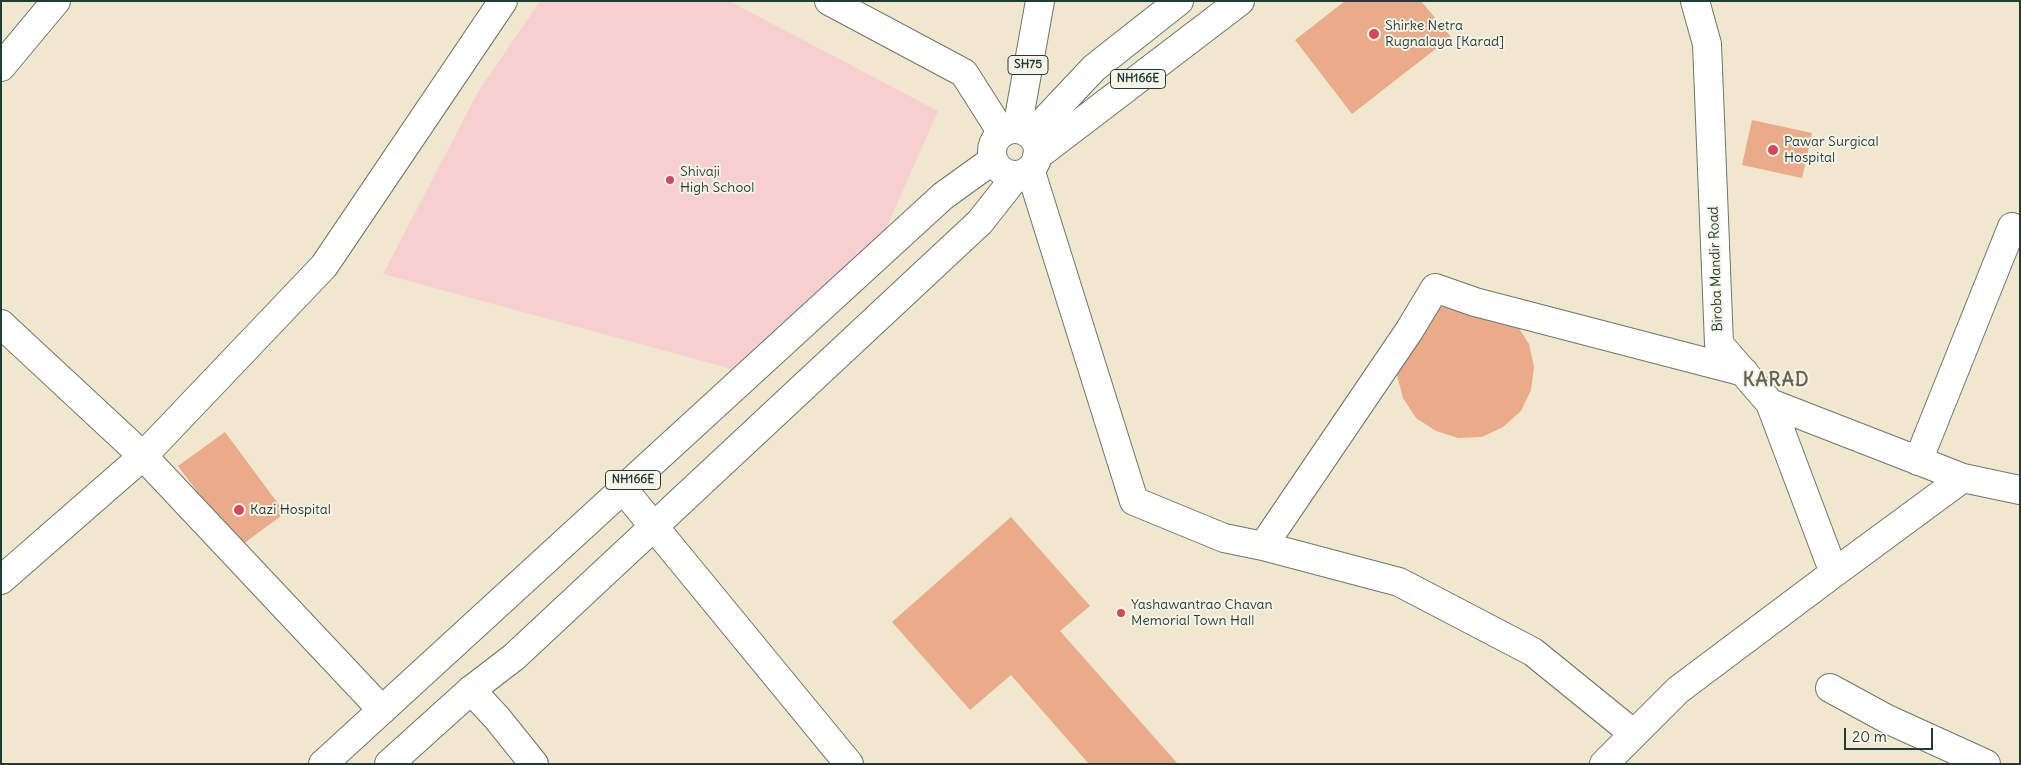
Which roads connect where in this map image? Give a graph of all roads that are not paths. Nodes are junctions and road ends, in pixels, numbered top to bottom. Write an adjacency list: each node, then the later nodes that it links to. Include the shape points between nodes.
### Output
1 (56, 1): 8 (main road)
2 (503, 1): 14 (main road, via 324,266)
3 (829, 1): 9 (main road, via 964,73)
4 (1040, 1): 9 (main road, SH75)
5 (1179, 1): 9 (main road, NH166E, via 1094,68)
6 (1240, 1): 9 (main road, NH166E)
7 (1695, 1): 12 (main road, Biroba Mandir Road, via 1707,44 1719,344)
8 (1, 66)
9 (1022, 150): 17 (main road, NH166E, via 1009,174 993,160 943,196); 19 (main road, NH166E, via 980,222); 20 (main road, via 1134,501 1224,538)
10 (2012, 227): 15 (main road)
11 (1, 324): 14 (main road)
12 (1744, 372): 13 (main road, Biroba Mandir Road); 20 (main road, via 1475,302 1435,288)
13 (1770, 403): 15 (main road, Biroba Mandir Road); 21 (main road)
14 (143, 456): 22 (main road); 25 (main road)
15 (1918, 461): 16 (main road, Biroba Mandir Road)
16 (1963, 478): 18 (main road, Biroba Mandir Road); 21 (main road)
17 (623, 489): 19 (main road); 25 (main road, NH166E)
18 (2020, 490)
19 (654, 526): 24 (main road, NH166E, via 514,657); 30 (main road)
20 (1263, 546): 26 (main road, via 1399,582 1533,652)
21 (1834, 573): 26 (main road, via 1678,690)
22 (1, 580)
23 (1830, 688): 32 (main road, via 1887,719)
24 (471, 690): 28 (main road, NH166E); 29 (main road)
25 (382, 710): 27 (main road, NH166E)
26 (1634, 734): 31 (main road)
27 (323, 764)
28 (389, 764)
29 (534, 764)
30 (849, 764)
31 (1604, 764)
32 (1986, 764)

